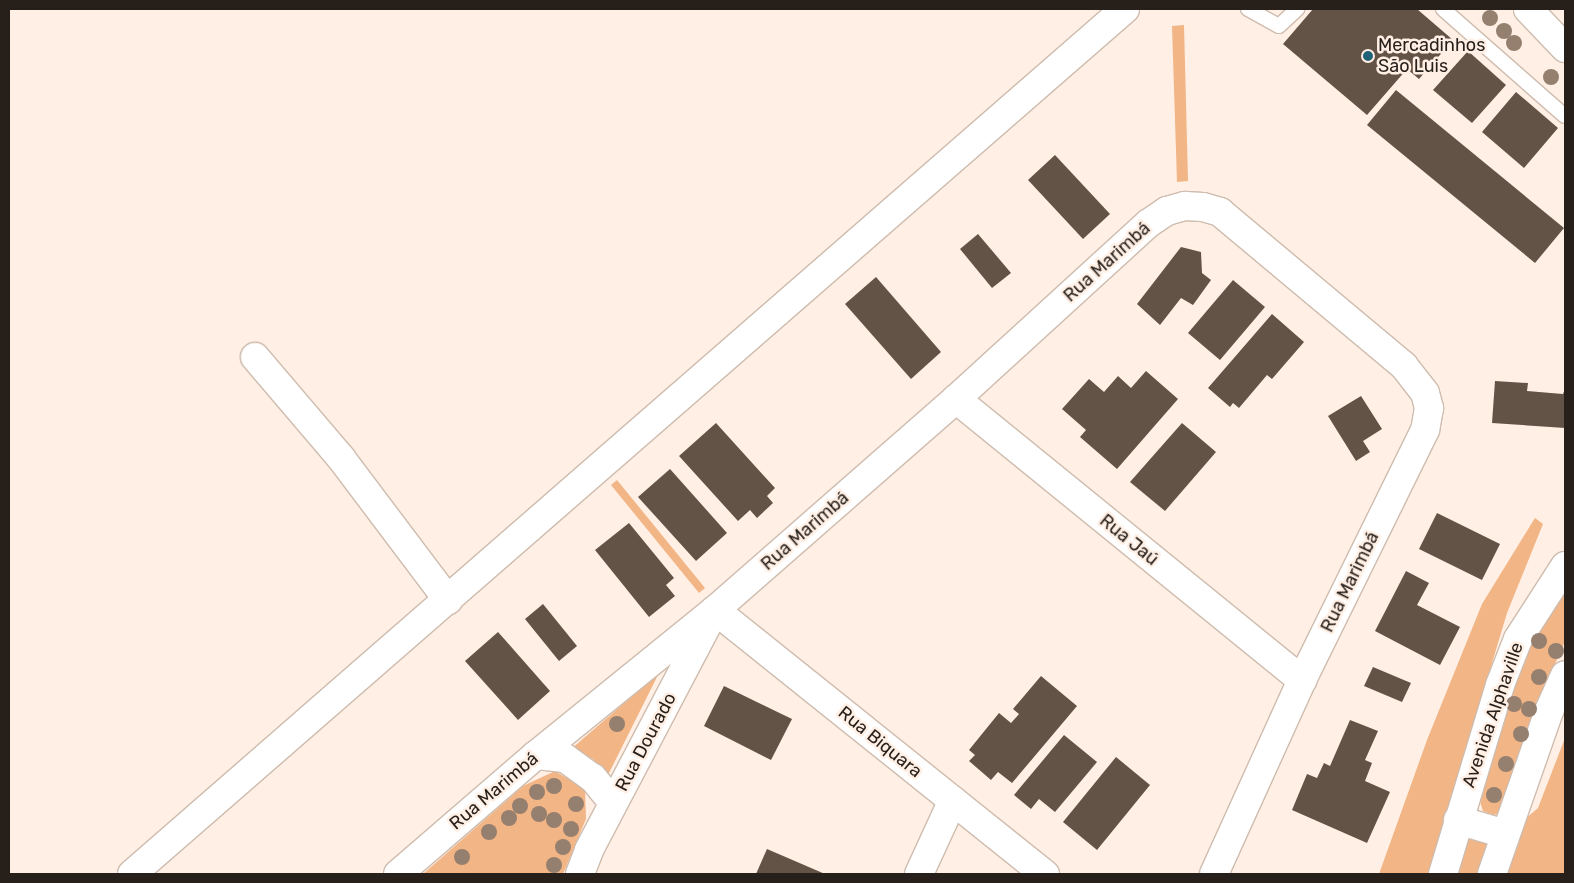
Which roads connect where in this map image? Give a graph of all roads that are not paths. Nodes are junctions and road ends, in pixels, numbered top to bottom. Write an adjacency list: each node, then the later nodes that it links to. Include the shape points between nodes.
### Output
1 (1125, 9): 11 (main road)
2 (1248, 9): 3 (lane, via 1278,26)
3 (1297, 9)
4 (1443, 9): 7 (lane)
5 (1528, 9): 6 (main road)
6 (1565, 48)
7 (1565, 116)
8 (255, 357): 11 (main road, via 341,458)
9 (956, 399): 12 (main road, Rua Marimbá); 14 (main road, Rua Jaú); 14 (main road, Rua Marimbá, via 1149,223 1167,211 1185,206 1220,212 1404,366 1425,393 1429,408 1425,430)
10 (1565, 566): 18 (main road, Avenida Alphaville, via 1518,639 1500,685)
11 (448, 600): 20 (main road)
12 (715, 610): 15 (main road, Rua Marimbá); 16 (main road, Rua Biquara); 17 (main road, Rua Dourado)
13 (1565, 675): 19 (main road)
14 (1302, 680): 25 (main road, Rua Marimbá)
15 (536, 755): 17 (main road, via 565,758 593,778); 21 (main road, Rua Marimbá)
16 (953, 800): 23 (main road); 24 (main road, Rua Biquara)
17 (614, 803): 22 (main road, Rua Dourado)
18 (1458, 820): 19 (main road); 26 (main road, Avenida Alphaville)
19 (1505, 834): 27 (main road)
20 (132, 874)
21 (398, 874)
22 (580, 874)
23 (920, 874)
24 (1045, 874)
25 (1214, 874)
26 (1442, 874)
27 (1492, 874)

